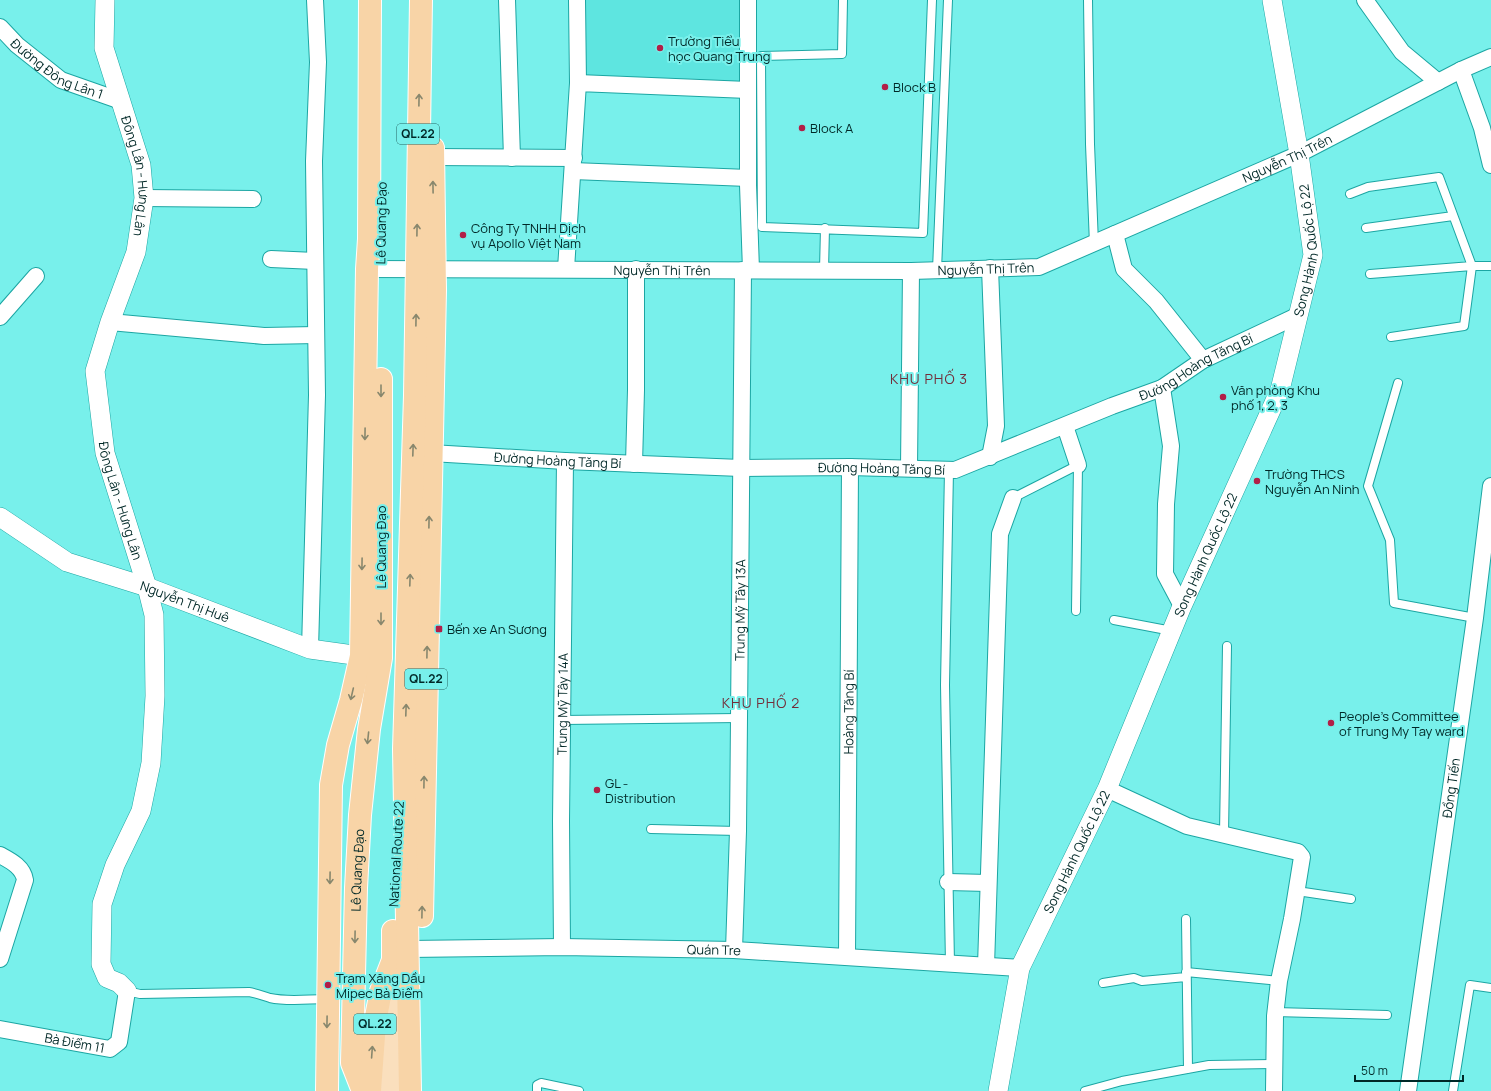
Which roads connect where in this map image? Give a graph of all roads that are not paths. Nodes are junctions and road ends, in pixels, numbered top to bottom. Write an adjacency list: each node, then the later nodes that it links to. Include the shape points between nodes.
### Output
1 (105, 0): 22 (street, Đông Lân - Hưng Lân, via 104,48)
2 (315, 0): 38 (street, via 318,62 314,161)
3 (370, 0): 41 (highway, Lê Quang Đạo / QL.22, via 369,239)
4 (384, 0): 41 (highway, Lê Quang Đạo / QL.22)
5 (421, 0): 42 (highway, QL.22, one-way to 5)
6 (435, 0): 24 (highway, QL.22)
7 (508, 0): 25 (street)
8 (577, 0): 20 (street)
9 (748, 0): 21 (street, Trung Mỹ Tây 13A)
10 (843, 0): 33 (lane, via 842,54 761,56 762,227)
11 (932, 0): 33 (lane, via 923,234)
12 (948, 0): 48 (lane)
13 (1088, 0): 36 (lane)
14 (1272, 0): 23 (street, Song Hành Quốc Lộ 22)
15 (1365, 0): 19 (street, via 1402,52)
16 (0, 27): 22 (street, Đường Đông Lân 1, via 61,80)
17 (1491, 56): 18 (street, Nguyễn Thị Trên)
18 (1461, 70): 19 (street, Nguyễn Thị Trên); 27 (street, via 1482,128)
19 (1438, 82): 23 (street, Nguyễn Thị Trên)
20 (578, 83): 21 (street); 26 (street)
21 (748, 90): 28 (street, Trung Mỹ Tây 13A)
22 (121, 101): 30 (street, Đông Lân - Hưng Lân, via 141,165)
23 (1299, 154): 35 (street, Nguyễn Thị Trên); 52 (street, Song Hành Quốc Lộ 22, via 1313,255)
24 (433, 157): 25 (street); 42 (highway, QL.22, one-way to 24)
25 (512, 158): 26 (street)
26 (573, 165): 28 (street); 44 (street)
27 (1491, 165)
28 (748, 178): 46 (street, Trung Mỹ Tây 13A)
29 (1350, 194): 32 (lane, via 1368,187 1439,177)
30 (144, 198): 31 (street); 54 (street, Đông Lân - Hưng Lân, via 136,252)
31 (253, 199)
32 (1453, 216): 34 (lane); 39 (lane)
33 (825, 228): 47 (lane)
34 (1366, 228)
35 (1115, 234): 36 (street, Nguyễn Thị Trên); 57 (street, via 1124,269 1156,301)
36 (1094, 244): 43 (street, Nguyễn Thị Trên, via 1039,267)
37 (271, 259): 38 (street)
38 (315, 260): 55 (street)
39 (1472, 266): 40 (lane); 50 (lane); 56 (lane, via 1464,326)
40 (1491, 266)
41 (374, 268): 42 (street, Nguyễn Thị Trên); 82 (highway, Lê Quang Đạo / QL.22, one-way to 82)
42 (425, 268): 44 (street, Nguyễn Thị Trên); 60 (highway, QL.22, one-way to 42)
43 (990, 268): 48 (street, Nguyễn Thị Trên); 63 (street, via 996,426)
44 (566, 269): 45 (street, Nguyễn Thị Trên)
45 (636, 269): 46 (street, Nguyễn Thị Trên); 65 (street)
46 (747, 270): 47 (street, Nguyễn Thị Trên); 68 (street, Trung Mỹ Tây 13A)
47 (824, 270): 49 (street, Nguyễn Thị Trên)
48 (937, 270): 49 (street, Nguyễn Thị Trên)
49 (911, 271): 69 (street)
50 (1370, 274)
51 (36, 276): 53 (street)
52 (1299, 315): 57 (street, Đường Hoàng Tăng Bí); 75 (street, Song Hành Quốc Lộ 22, via 1280,390)
53 (0, 317)
54 (110, 322): 55 (street, via 264,336); 74 (street, Đông Lân - Hưng Lân, via 95,371 105,453)
55 (316, 335): 81 (street, via 317,395)
56 (1391, 337)
57 (1203, 360): 59 (street, Đường Hoàng Tăng Bí)
58 (1398, 383): 77 (lane, via 1368,486 1390,540 1394,603)
59 (1162, 388): 61 (street, Đường Hoàng Tăng Bí); 75 (street, via 1171,446 1166,504 1165,574)
60 (424, 394): 62 (highway, QL.22); 99 (highway, National Route 22 / QL.22, one-way to 60, via 393,867 404,749)
61 (1065, 426): 63 (street, Đường Hoàng Tăng Bí); 66 (street)
62 (431, 453): 64 (street, Đường Hoàng Tăng Bí); 99 (highway, QL.22, one-way to 62)
63 (990, 457): 70 (street, Đường Hoàng Tăng Bí)
64 (566, 461): 65 (street, Đường Hoàng Tăng Bí); 84 (street, Trung Mỹ Tây 14A)
65 (634, 464): 68 (street, Đường Hoàng Tăng Bí)
66 (1078, 465): 72 (lane); 76 (lane)
67 (850, 466): 68 (street, Đường Hoàng Tăng Bí); 69 (street, Đường Hoàng Tăng Bí); 100 (street, Hoàng Tăng Bí)
68 (741, 468): 83 (street, Trung Mỹ Tây 13A)
69 (909, 468): 70 (street, Đường Hoàng Tăng Bí)
70 (949, 470): 92 (lane, via 945,685)
71 (1491, 486): 77 (street, Đồng Tiến)
72 (1013, 498): 93 (street, via 1000,534)
73 (0, 517): 74 (street, Nguyễn Thị Huê, via 67,562)
74 (147, 587): 81 (street, Nguyễn Thị Huê); 109 (street, Đông Lân - Hưng Lân, via 154,615 155,696 151,763 141,811 115,865 102,904 101,964 107,978 119,983)
75 (1182, 606): 79 (street, Song Hành Quốc Lộ 22)
76 (1076, 611)
77 (1475, 618): 129 (street, Đồng Tiến)
78 (1114, 620): 79 (lane)
79 (1172, 631): 85 (street, Song Hành Quốc Lộ 22)
80 (1227, 646): 89 (lane)
81 (310, 649): 82 (street, Nguyễn Thị Huê)
82 (371, 657): 86 (highway, Lê Quang Đạo / QL.22, one-way to 86, via 369,729); 90 (highway, Lê Quang Đạo / QL.22, one-way to 90, via 351,700 338,745 332,785)
83 (739, 718): 84 (lane); 88 (street, Trung Mỹ Tây 13A)
84 (562, 720): 97 (street, Trung Mỹ Tây 14A)
85 (1107, 789): 89 (street, via 1187,826); 104 (street, Song Hành Quốc Lộ 22)
86 (362, 794): 90 (highway); 114 (highway, Lê Quang Đạo / QL.22, one-way to 114, via 356,888)
87 (651, 830): 88 (lane)
88 (738, 831): 98 (street, Trung Mỹ Tây 13A)
89 (1224, 834): 94 (street, via 1298,852 1302,857)
90 (330, 853): 110 (highway, Lê Quang Đạo / QL.22, one-way to 110)
91 (0, 855): 101 (street, via 24,872 25,880)
92 (948, 882): 93 (street); 102 (lane)
93 (988, 883): 103 (street)
94 (1297, 891): 95 (lane); 106 (street)
95 (1351, 899)
96 (1186, 919): 105 (lane)
97 (562, 947): 98 (street, Quán Tre); 99 (street, Quán Tre)
98 (734, 950): 100 (street, Quán Tre)
99 (407, 953): 120 (highway, QL.22, one-way to 99, via 375,1022 381,990); 121 (main road); 122 (highway, QL.22); 123 (highway, QL.22)
100 (847, 957): 102 (street, Quán Tre)
101 (0, 959)
102 (950, 964): 103 (street, Quán Tre)
103 (986, 966): 104 (street, Quán Tre)
104 (1020, 968): 126 (street, Song Hành Quốc Lộ 22)
105 (1186, 974): 106 (lane); 107 (lane, via 1142,981 1134,978); 116 (lane)
106 (1279, 981): 111 (street)
107 (1103, 983)
108 (1491, 988): 130 (lane, via 1470,985)
109 (127, 991): 110 (lane, via 140,994 249,992 269,998 290,1000); 113 (street, Bà Điểm 11, via 119,1042 110,1049)
110 (328, 999): 117 (highway, Lê Quang Đạo / QL.22, one-way to 117)
111 (1275, 1012): 112 (lane); 115 (street)
112 (1387, 1015)
113 (0, 1029)
114 (352, 1063): 118 (main road); 119 (highway, Lê Quang Đạo / QL.22)
115 (1273, 1064): 116 (lane, via 1209,1065); 128 (street)
116 (1188, 1069): 127 (lane, via 1122,1080)
117 (327, 1091)
118 (352, 1091)
119 (363, 1091)
120 (370, 1091)
121 (392, 1091)
122 (410, 1091)
123 (421, 1091)
124 (537, 1091): 125 (lane, via 537,1085 541,1083)
125 (579, 1091)
126 (998, 1091)
127 (1084, 1091)
128 (1274, 1091)
129 (1408, 1091)
130 (1453, 1091)

